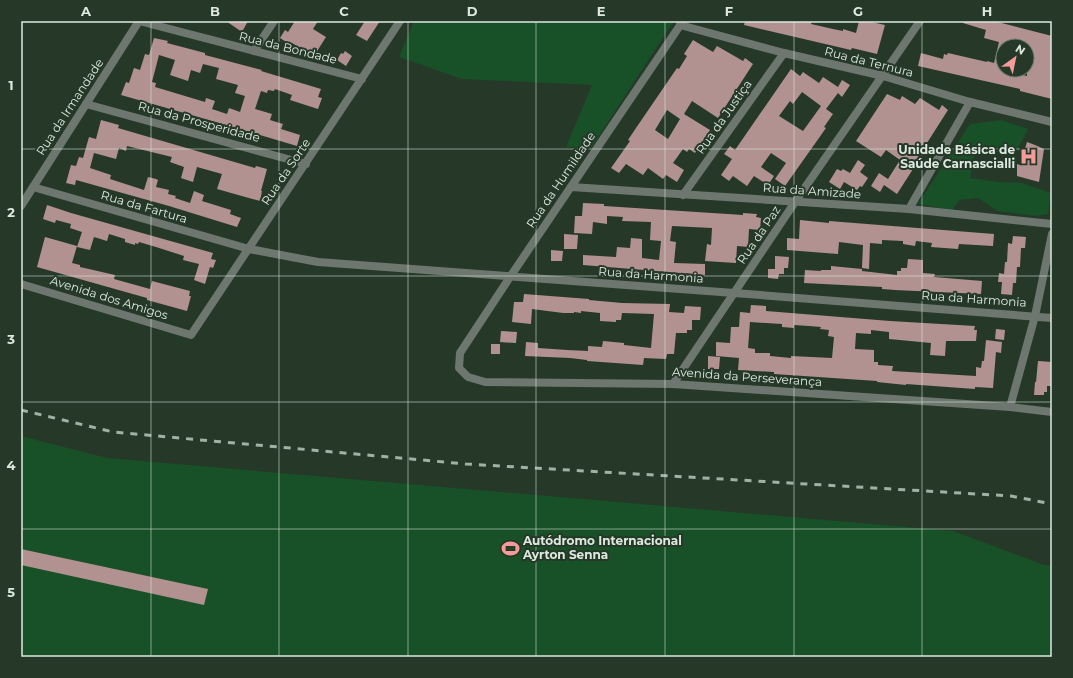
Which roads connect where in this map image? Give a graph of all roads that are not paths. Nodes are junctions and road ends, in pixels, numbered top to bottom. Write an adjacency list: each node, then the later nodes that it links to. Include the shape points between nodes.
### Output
1 (139, 21): 6 (street, Rua da Bondade); 11 (street, Rua da Irmandade)
2 (274, 21): 6 (street)
3 (400, 21): 9 (street, Rua da Sorte)
4 (920, 21): 8 (street, Rua da Paz)
5 (682, 23): 7 (street, Rua da Ternura); 14 (street, Rua da Humildade)
6 (254, 51): 9 (street, Rua da Bondade)
7 (784, 53): 8 (street, Rua da Ternura); 16 (street, Rua da Justiça)
8 (883, 76): 10 (street, Rua da Ternura); 17 (street, Rua da Paz)
9 (362, 79): 13 (street, Rua da Sorte)
10 (970, 102): 12 (street, Rua da Ternura); 19 (street)
11 (86, 104): 13 (street, Rua da Prosperidade); 15 (street, Rua da Irmandade)
12 (1052, 122)
13 (306, 164): 22 (street, Rua da Sorte)
14 (571, 187): 16 (street, Rua da Amizade); 23 (street, Rua da Humildade)
15 (33, 188): 18 (street, Rua da Irmandade); 22 (street, Rua da Fartura)
16 (683, 194): 17 (street, Rua da Amizade)
17 (796, 202): 19 (street, Rua da Amizade); 25 (street, Rua da Paz)
18 (21, 206)
19 (909, 209): 20 (street, Rua da Amizade)
20 (1052, 224)
21 (1052, 234): 26 (street)
22 (249, 249): 23 (street, Rua da Harmonia, via 318,262); 28 (street, Rua da Sorte)
23 (510, 277): 25 (street, Rua da Harmonia); 29 (street, Rua da Humildade)
24 (21, 284): 28 (street, Avenida dos Amigos)
25 (734, 293): 26 (street, Rua da Harmonia); 30 (street, Rua da Paz)
26 (1035, 316): 27 (street, Rua da Harmonia); 31 (street)
27 (1052, 318)
28 (191, 336)
29 (460, 353): 30 (street, Avenida da Perseverança, via 459,368 468,378 485,382)
30 (673, 384): 31 (street, Avenida da Perseverança)
31 (1010, 407): 32 (street, Avenida da Perseverança)
32 (1052, 412)

